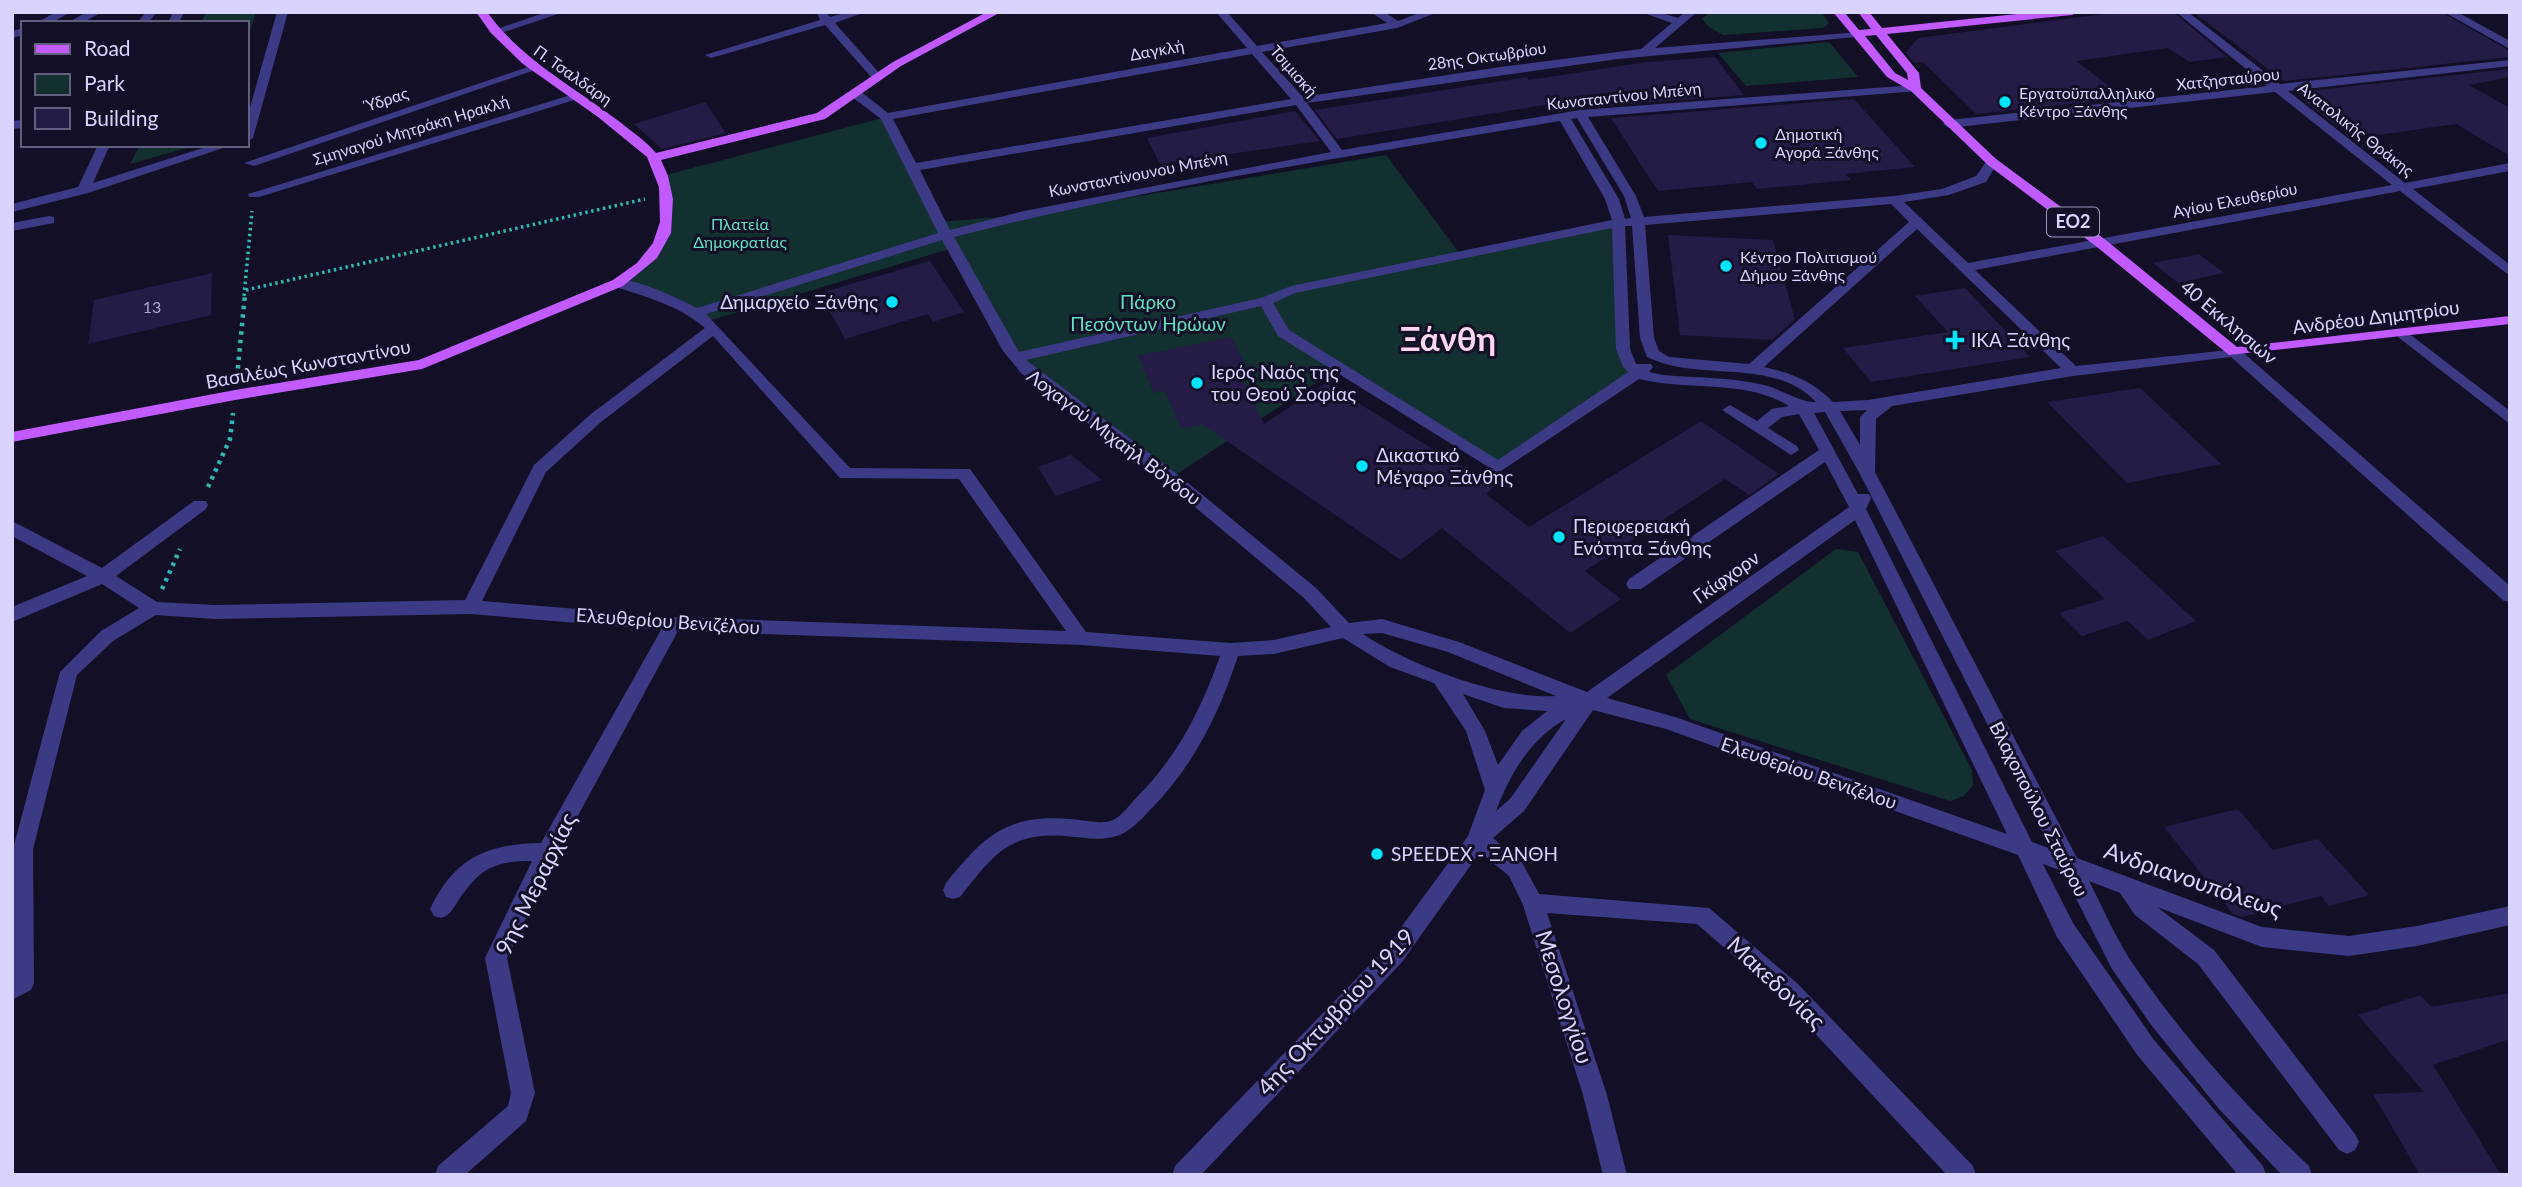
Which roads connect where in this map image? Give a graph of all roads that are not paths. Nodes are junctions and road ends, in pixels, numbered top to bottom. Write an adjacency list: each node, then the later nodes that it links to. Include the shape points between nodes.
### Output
1 (66, 12): 19 (street)
2 (97, 12): 20 (street)
3 (284, 12): 42 (street)
4 (481, 12): 23 (main road, Π. Τσαλδάρη)
5 (559, 12): 23 (street)
6 (859, 12): 18 (street)
7 (996, 12): 32 (main road)
8 (1221, 12): 27 (street, Τσιμισκή)
9 (1376, 12): 22 (street)
10 (1433, 12): 22 (street, Δαγκλή)
11 (1646, 12): 21 (street)
12 (1692, 12): 21 (street)
13 (1838, 12): 25 (main road, 40 Εκκλησιών / ΕΟ2)
14 (1863, 12): 24 (main road, 40 Εκκλησιών / ΕΟ2)
15 (2072, 12): 24 (main road, 28ης Οκτωβρίου)
16 (2181, 12): 34 (street, Ανατολικής Θράκης)
17 (2449, 12): 26 (street)
18 (824, 17): 29 (street); 32 (street)
19 (46, 21)
20 (77, 21)
21 (1679, 22): 28 (street)
22 (1397, 25): 27 (street, Δαγκλή)
23 (494, 32): 31 (main road, Π. Τσαλδάρη)
24 (1880, 33): 25 (main road, 28ης Οκτωβρίου); 33 (main road, 40 Εκκλησιών / ΕΟ2, via 1913,72)
25 (1856, 34): 28 (street, 28ης Οκτωβρίου); 33 (main road, 40 Εκκλησιών / ΕΟ2, via 1891,75)
26 (2510, 46)
27 (1254, 49): 37 (street, Τσιμισκή); 40 (street, Δαγκλή)
28 (1645, 51): 37 (street, 28ης Οκτωβρίου)
29 (711, 55)
30 (2510, 63): 34 (street, Χατζησταύρου)
31 (535, 68): 36 (main road, Π. Τσαλδάρη); 48 (street, Ύδρας)
32 (877, 77): 35 (main road)
33 (1915, 89): 38 (street, Κωνσταντίνου Μπένη); 41 (main road, 40 Εκκλησιών / ΕΟ2)
34 (2281, 90): 41 (street, Χατζησταύρου); 51 (street, Ανατολικής Θράκης)
35 (856, 94): 40 (street); 46 (main road, via 821,116)
36 (578, 97): 46 (main road, Π. Τσαλδάρη); 53 (street, Σμηναγού Μητράκη Ηρακλή)
37 (1299, 100): 45 (street, Τσιμισκή); 50 (street, 28ης Οκτωβρίου)
38 (1580, 114): 39 (street, Κωνσταντίνου Μπένη); 57 (street, via 1630,196)
39 (1563, 116): 45 (street, Κωνσταντίνου Μπένη); 59 (street, via 1612,199)
40 (886, 117): 50 (street, Λοχαγού Μιχαήλ Βόγδου)
41 (1949, 124): 47 (main road, 40 Εκκλησιών / ΕΟ2)
42 (248, 135)
43 (103, 147): 52 (street)
44 (220, 147): 52 (street)
45 (1338, 153): 61 (street, Κωνσταντίνουνου Μπένη)
46 (653, 158): 65 (main road, Βασιλέως Κωνσταντίνου, via 666,194 668,218 661,243 642,266)
47 (1992, 162): 54 (street, via 1971,185); 62 (main road, 40 Εκκλησιών / ΕΟ2)
48 (250, 163)
49 (2510, 167): 51 (street, Αγίου Ελευθερίου)
50 (911, 168): 61 (street, Λοχαγού Μιχαήλ Βόγδου)
51 (2403, 186): 62 (street, Αγίου Ελευθερίου); 64 (street, Ανατολικής Θράκης)
52 (83, 190): 55 (street)
53 (254, 194)
54 (1894, 200): 57 (street); 58 (street)
55 (12, 208)
56 (50, 220): 60 (street)
57 (1639, 220): 59 (street); 73 (street, via 1647,338 1652,354)
58 (1918, 221): 63 (street); 74 (street)
59 (1620, 223): 66 (street, via 1291,290); 76 (street, via 1623,349 1626,362)
60 (12, 227)
61 (945, 235): 67 (street, Κωνσταντίνουνου Μπένη); 72 (street, Λοχαγού Μιχαήλ Βόγδου)
62 (2102, 244): 63 (street, Αγίου Ελευθερίου); 71 (main road, 40 Εκκλησιών / ΕΟ2)
63 (1967, 267): 75 (street)
64 (2510, 272)
65 (618, 283): 67 (street); 83 (main road, Βασιλέως Κωνσταντίνου, via 422,364)
66 (1265, 301): 72 (street); 76 (street, via 1283,333 1497,468)
67 (696, 313): 69 (street)
68 (2510, 320): 70 (main road, Ανδρέου Δημητρίου)
69 (714, 328): 93 (street, via 596,418 540,469); 98 (street, via 846,474 964,473)
70 (2403, 334): 71 (main road, Ανδρέου Δημητρίου); 81 (street)
71 (2234, 352): 75 (street, Ανδρέου Δημητρίου); 92 (street, 40 Εκκλησιών)
72 (1015, 358): 97 (street, Λοχαγού Μιχαήλ Βόγδου, via 1310,593)
73 (1659, 359): 74 (street); 76 (street)
74 (1752, 369): 78 (street, via 1799,384)
75 (2073, 371): 77 (street, Ανδρέου Δημητρίου)
76 (1637, 373): 79 (street, via 1760,388)
77 (1889, 401): 78 (street, Ανδρέου Δημητρίου); 86 (street, via 1868,417)
78 (1830, 407): 79 (street, Ανδρέου Δημητρίου); 86 (street, Βλαχοπούλου Σταύρου)
79 (1804, 408): 82 (street, Ανδρέου Δημητρίου, via 1777,413); 85 (street, Βλαχοπούλου Σταύρου)
80 (1730, 410): 82 (street)
81 (2510, 419)
82 (1758, 428): 84 (street)
83 (12, 437)
84 (1791, 450)
85 (1829, 451): 88 (street, Βλαχοπούλου Σταύρου); 91 (street)
86 (1868, 474): 88 (street); 106 (street, Βλαχοπούλου Σταύρου)
87 (200, 505): 90 (street)
88 (1858, 509): 101 (street, Γκίφχορν); 104 (street, Βλαχοπούλου Σταύρου)
89 (12, 527): 90 (street, Ελευθερίου Βενιζέλου)
90 (103, 576): 94 (street, Ελευθερίου Βενιζέλου); 95 (street)
91 (1635, 584)
92 (2510, 596)
93 (470, 607): 94 (street, Ελευθερίου Βενιζέλου, via 215,612); 96 (street, Ελευθερίου Βενιζέλου)
94 (153, 608): 112 (street, via 107,636 69,672 23,849 23,983)
95 (12, 615)
96 (673, 624): 98 (street, Ελευθερίου Βενιζέλου); 105 (street, 9ης Μεραρχίας)
97 (1344, 631): 99 (street, Ελευθερίου Βενιζέλου, via 1274,647); 100 (street, Λοχαγού Μιχαήλ Βόγδου, via 1396,662); 101 (street, via 1382,626 1453,648)
98 (1081, 638): 99 (street, Ελευθερίου Βενιζέλου)
99 (1231, 650): 108 (street, via 1219,690 1191,748 1118,827 1026,826 1007,832 992,842)
100 (1441, 679): 101 (street, Λοχαγού Μιχαήλ Βόγδου, via 1504,701 1532,705); 102 (street, via 1479,736)
101 (1589, 701): 102 (street, 4ης Οκτωβρίου 1919, via 1539,726); 103 (street, 4ης Οκτωβρίου 1919, via 1517,805); 104 (street, Ελευθερίου Βενιζέλου, via 1668,722)
102 (1494, 789): 103 (street, 4ης Οκτωβρίου 1919)
103 (1477, 840): 109 (street, Μεσολογγίου, via 1516,870); 115 (street, 4ης Οκτωβρίου 1919, via 1394,955)
104 (2027, 850): 106 (street, Ανδριανουπόλεως); 118 (street, Βλαχοπούλου Σταύρου, via 2065,930 2116,1008)
105 (547, 852): 110 (street, via 499,853 479,860); 114 (street, 9ης Μεραρχίας, via 496,958 523,1093 518,1113)
106 (2068, 864): 107 (street, Ανδριανουπόλεως); 119 (street, Βλαχοπούλου Σταύρου, via 2145,999 2224,1095)
107 (2129, 889): 111 (street, Ανδριανουπόλεως, via 2262,937 2349,946); 113 (street, via 2142,908 2206,957)
108 (953, 890)
109 (1533, 903): 116 (street, Μεσολογγίου, via 1595,1095); 117 (street, Μακεδονίας, via 1702,915 1790,991)
110 (441, 909)
111 (2510, 915)
112 (12, 990)
113 (2347, 1142)
114 (447, 1175)
115 (1184, 1175)
116 (1615, 1175)
117 (1964, 1175)
118 (2254, 1175)
119 (2300, 1175)

